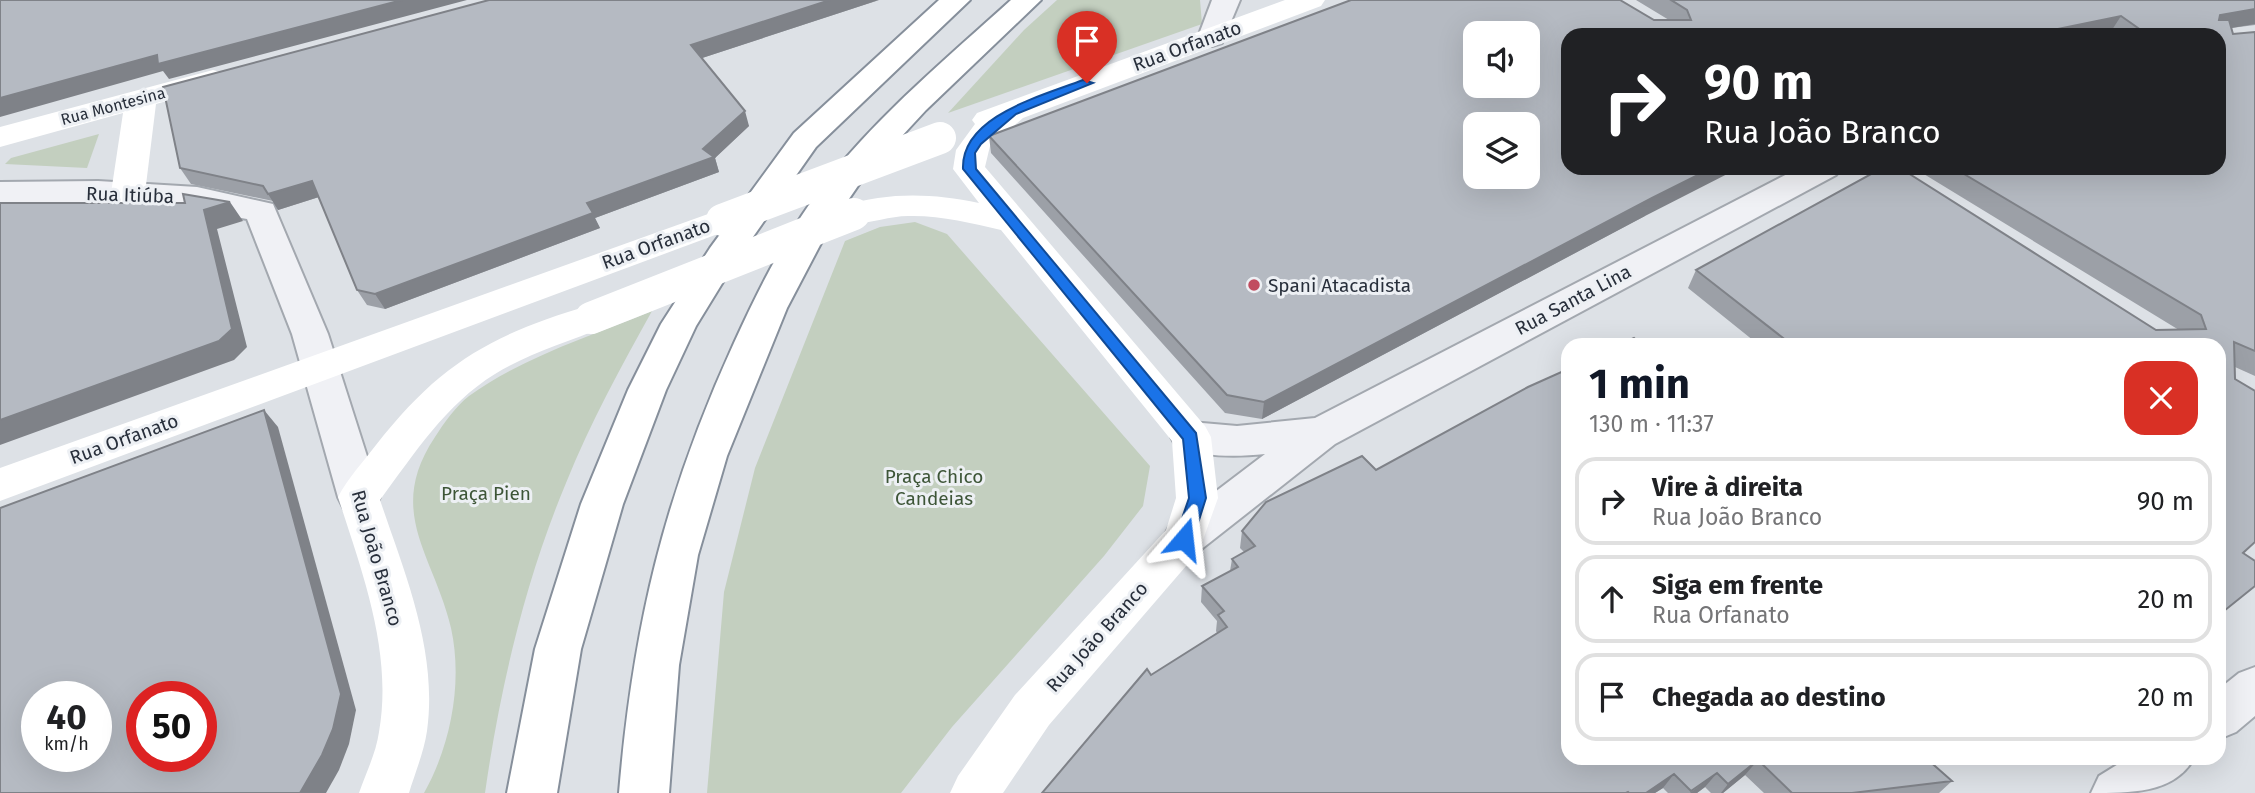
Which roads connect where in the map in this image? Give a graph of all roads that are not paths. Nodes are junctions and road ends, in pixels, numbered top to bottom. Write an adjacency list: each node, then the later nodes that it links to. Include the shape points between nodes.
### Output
1 (956, 0): 24 (main road, via 805,140 679,324 602,504 558,649)
2 (1027, 0): 25 (main road, via 909,106 852,170 780,284 739,374 699,480 670,587 649,722)
3 (1226, 0): 5 (street)
4 (1311, 0): 5 (main road, Rua Orfanato)
5 (1212, 37): 8 (main road, Rua Orfanato)
6 (245, 70): 7 (main road, Rua Montesina)
7 (141, 98): 9 (main road, Rua Montesina); 12 (main road)
8 (1012, 111): 13 (main road, via 969,153 969,169); 14 (main road, Rua Orfanato, bridge)
9 (0, 137)
10 (1812, 175): 15 (street, Rua Santa Lina)
11 (0, 193): 12 (street, Rua Itiúba)
12 (128, 193): 14 (street, Rua Itiúba, via 212,198 261,212)
13 (1010, 221): 16 (main road); 18 (main road, bridge, via 929,206 883,205 500,354 436,399)
14 (319, 366): 17 (main road, Rua Orfanato); 18 (street, Rua João Branco)
15 (1321, 433): 16 (street, Rua Santa Lina, via 1270,440); 19 (street, Rua Santa Lina)
16 (1191, 438): 19 (main road, Rua João Branco, via 1197,498)
17 (0, 485)
18 (359, 497): 23 (main road, Rua João Branco, via 398,619 406,690 403,732)
19 (1184, 539): 26 (main road, Rua João Branco, via 1032,710)
20 (2255, 688): 21 (street)
21 (2226, 711)
22 (2159, 765): 27 (street)
23 (384, 793)
24 (532, 793)
25 (644, 793)
26 (975, 793)
27 (2116, 793)

